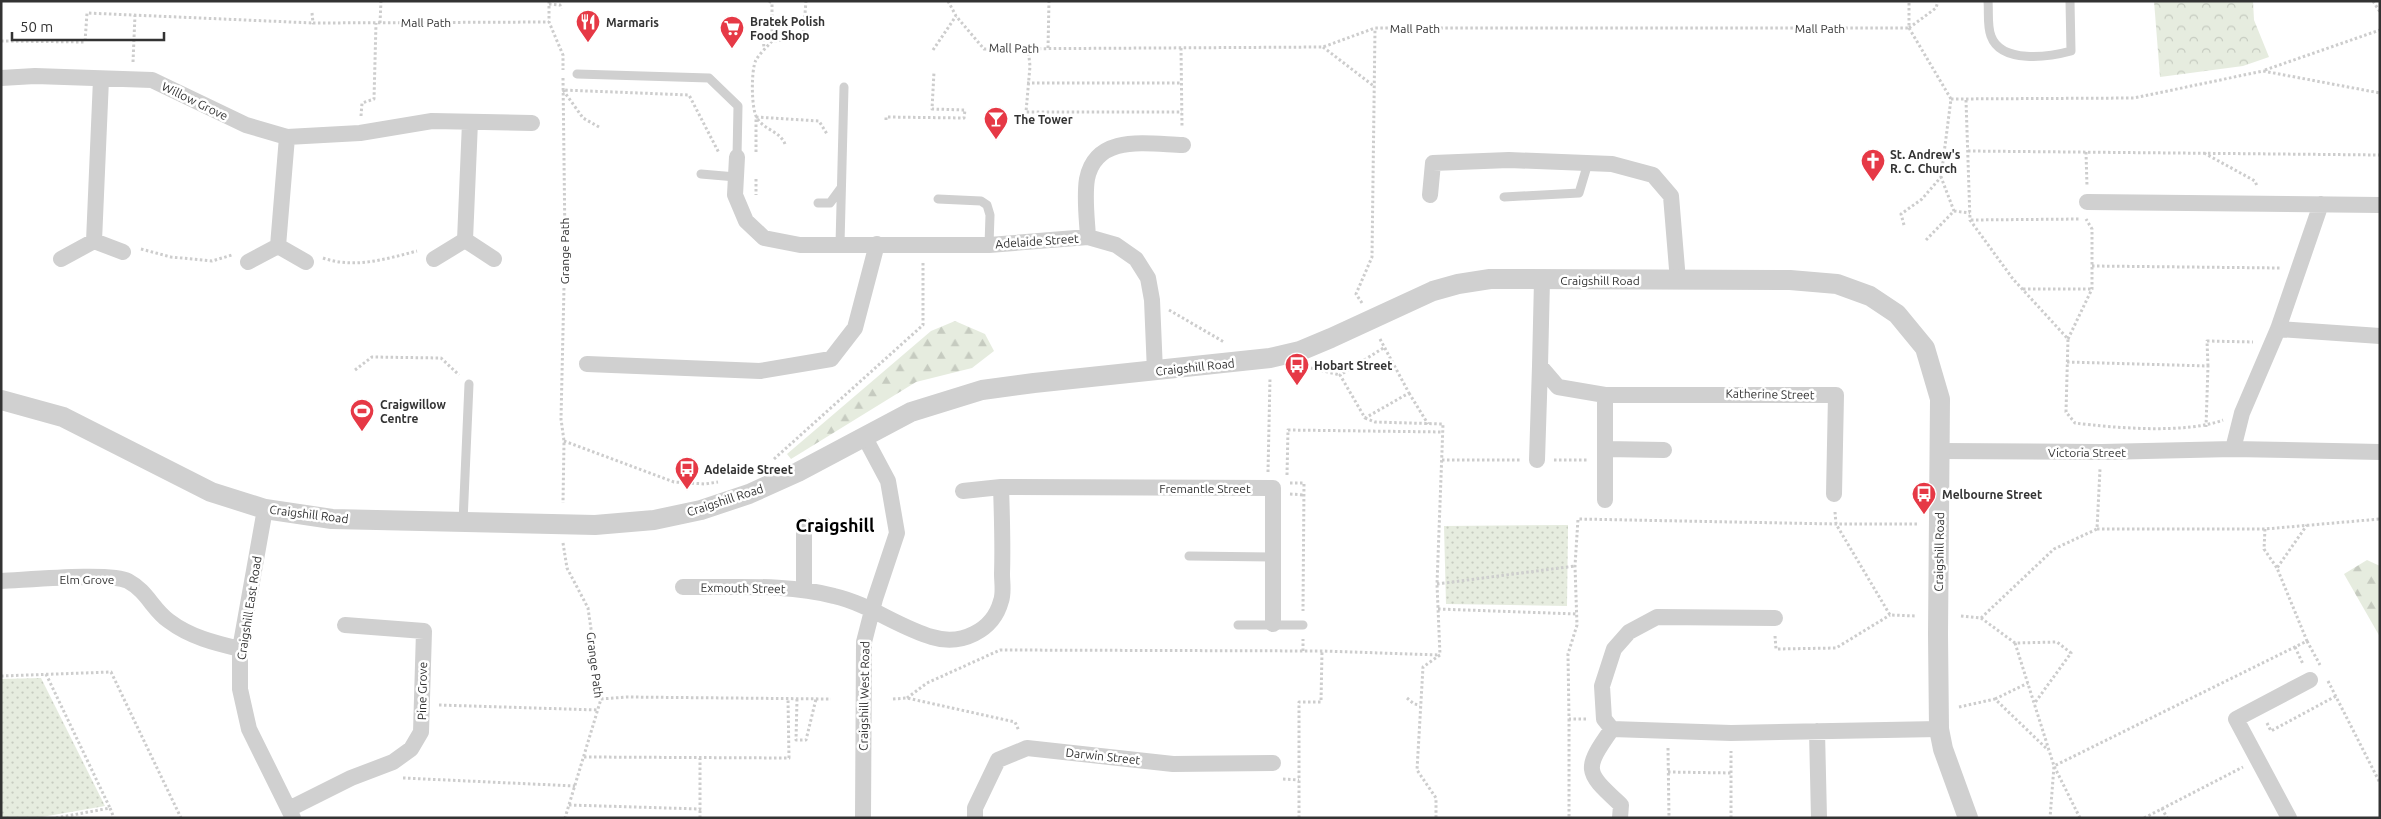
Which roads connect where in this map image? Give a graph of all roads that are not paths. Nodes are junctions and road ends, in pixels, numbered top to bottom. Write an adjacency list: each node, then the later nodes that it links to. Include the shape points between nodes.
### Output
1 (1988, 1): 2 (lane, via 1990,36 1999,48 2013,55 2071,51)
2 (2070, 1)
3 (578, 74): 11 (lane, via 709,78 738,106)
4 (1, 78): 5 (street, Willow Grove)
5 (100, 79): 9 (street, Willow Grove, via 152,80 246,125); 25 (street)
6 (844, 87): 15 (lane)
7 (470, 122): 8 (street, Willow Grove); 9 (street, Willow Grove, via 432,121 360,133); 24 (street)
8 (532, 122)
9 (287, 137): 29 (street)
10 (1183, 145): 23 (street, via 1130,144 1114,146 1098,155 1087,180)
11 (737, 157): 14 (street, Adelaide Street)
12 (1588, 163): 16 (street, via 1509,160 1433,163); 17 (lane, via 1579,193); 37 (street, via 1612,164 1653,175 1671,196)
13 (701, 174): 14 (lane)
14 (736, 177): 26 (street, Adelaide Street, via 735,195 746,221 764,238 800,245)
15 (841, 187): 20 (lane, via 830,203); 26 (lane)
16 (1430, 195)
17 (1504, 197)
18 (938, 199): 28 (lane, via 980,201 987,205 990,214)
19 (2087, 202): 21 (street)
20 (818, 203)
21 (2321, 204): 22 (street); 38 (street)
22 (2380, 206)
23 (1088, 237): 28 (street, Adelaide Street); 42 (street, Adelaide Street, via 1116,245 1136,259 1148,278)
24 (464, 240): 32 (street); 33 (street)
25 (94, 241): 30 (street); 31 (street)
26 (840, 244): 27 (street, Adelaide Street)
27 (877, 244): 28 (street, Adelaide Street); 40 (street, via 855,328 831,359 760,372)
28 (989, 244)
29 (278, 246): 34 (street); 35 (street)
30 (123, 252)
31 (61, 259)
32 (434, 259)
33 (494, 259)
34 (248, 262)
35 (306, 262)
36 (1542, 280): 37 (street, Craigshill Road); 41 (street); 42 (street, Craigshill Road, via 1490,279 1458,284 1433,291 1300,351 1270,358)
37 (1678, 281): 50 (street, Craigshill Road, via 1790,280 1837,284 1870,296 1897,314 1925,348 1940,399)
38 (2278, 329): 39 (street); 48 (street, via 2242,413)
39 (2380, 336)
40 (586, 364)
41 (1540, 366): 44 (street, Katherine Street, via 1558,387); 52 (street)
42 (1155, 372): 46 (street, Craigshill Road, via 982,390 911,412)
43 (469, 384): 58 (lane)
44 (1605, 395): 47 (street); 55 (street, Katherine Street, via 1836,395)
45 (1, 400): 57 (street, Craigshill Road, via 63,417 211,492)
46 (864, 436): 58 (street, Craigshill Road, via 798,472 749,494 701,510 654,520 595,525); 65 (street, Craigshill West Road, via 888,481 897,533)
47 (1606, 449): 49 (street); 56 (street)
48 (2233, 449): 50 (street, Victoria Street); 51 (street, Victoria Street)
49 (1664, 450)
50 (1940, 451): 73 (street, Craigshill Road)
51 (2380, 452)
52 (1537, 460)
53 (1001, 487): 54 (street, Fremantle Street); 61 (street, Fremantle Street, via 1273,488); 65 (street, via 1002,600 991,622 970,637 952,640 933,637)
54 (963, 491)
55 (1834, 494)
56 (1604, 500)
57 (265, 509): 58 (street, Craigshill Road, via 332,519); 71 (street, Craigshill East Road)
58 (463, 522)
59 (804, 525): 64 (street, Exmouth Street)
60 (1189, 556): 61 (lane)
61 (1272, 557): 67 (street, Fremantle Street)
62 (1, 581): 71 (street, Elm Grove, via 102,577 126,580 143,591 168,621 205,640)
63 (682, 587): 64 (street, Exmouth Street)
64 (804, 589): 65 (street, Exmouth Street)
65 (872, 609): 78 (street, Craigshill West Road, via 864,642)
66 (1775, 618): 74 (street, via 1657,617 1629,632 1614,649 1602,686)
67 (1273, 624): 69 (lane); 70 (lane)
68 (345, 625): 77 (street, Pine Grove, via 424,631 421,732 411,749 393,762 351,778)
69 (1238, 625)
70 (1303, 625)
71 (240, 649): 77 (street, Craigshill East Road, via 240,689 250,729)
72 (2317, 676): 83 (street, via 2236,719)
73 (1939, 721): 75 (street); 82 (street, Craigshill Road, via 1943,749)
74 (1608, 724): 75 (street, via 1667,731); 80 (street, via 1590,765 1594,779 1621,806)
75 (1817, 731): 81 (street)
76 (1274, 763): 79 (street, Darwin Street, via 1173,764 1027,748 998,760 975,808)
77 (291, 814)
78 (863, 818)
79 (975, 818)
80 (1620, 818)
81 (1819, 818)
82 (1968, 818)
83 (2289, 818)

